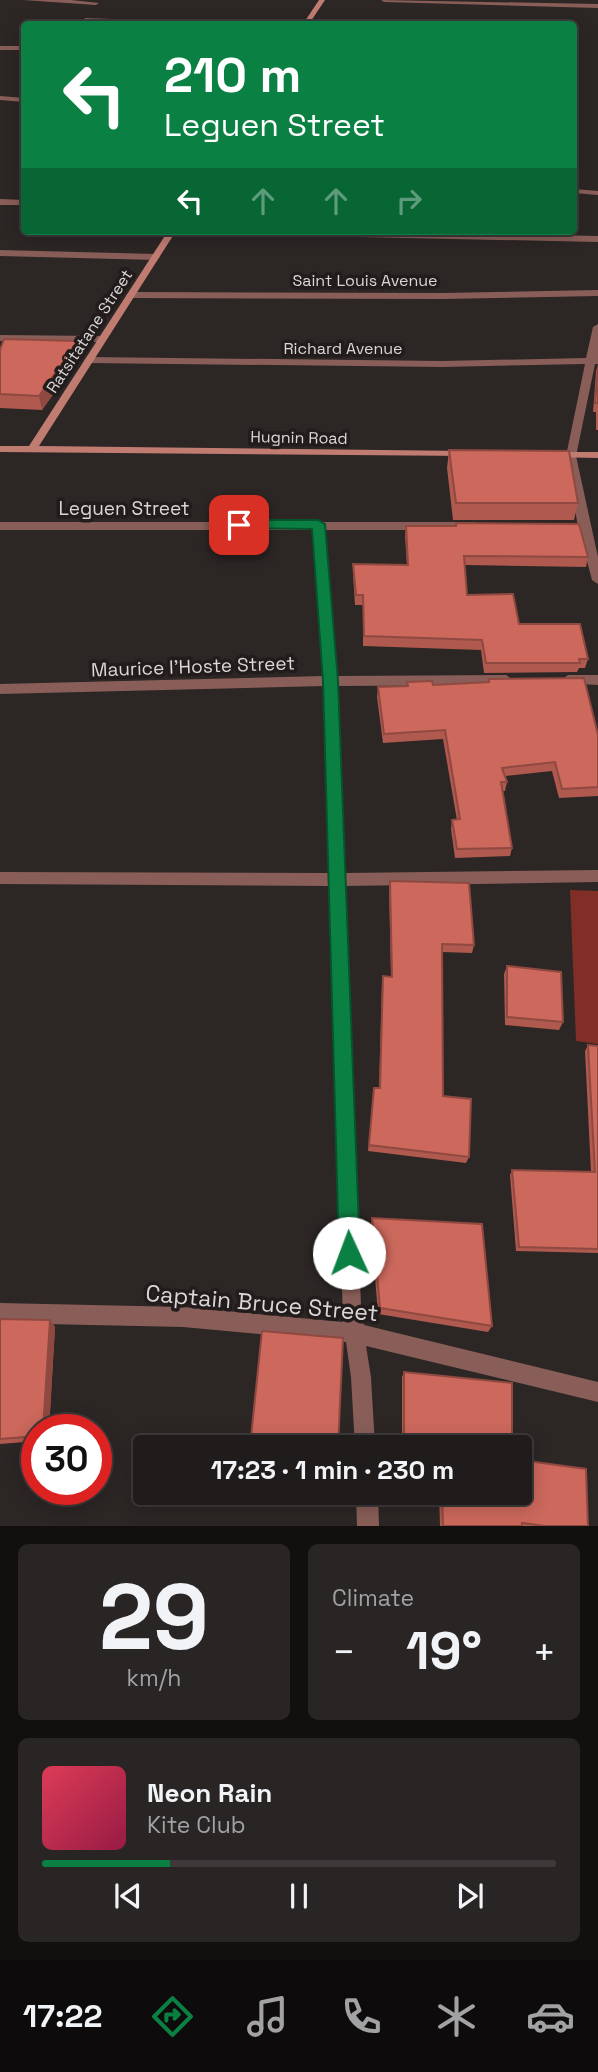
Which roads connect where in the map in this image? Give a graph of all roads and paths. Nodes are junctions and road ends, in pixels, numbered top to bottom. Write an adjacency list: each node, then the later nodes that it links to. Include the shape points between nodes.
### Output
1 (26, 0): 4 (street)
2 (322, 0): 7 (street)
3 (384, 0): 5 (street)
4 (97, 1): 6 (street)
5 (598, 6)
6 (85, 21)
7 (308, 21)
8 (0, 48): 9 (street)
9 (21, 48)
10 (0, 99): 11 (street)
11 (21, 100)
12 (577, 191): 13 (street)
13 (598, 193)
14 (0, 202): 15 (street)
15 (21, 202)
16 (170, 235): 20 (street, Ratsitatane Street)
17 (410, 235): 18 (street)
18 (598, 239)
19 (0, 253): 20 (street)
20 (156, 257): 22 (street, Ratsitatane Street)
21 (598, 293): 22 (street, Saint Louis Avenue)
22 (131, 295): 25 (street, Ratsitatane Street)
23 (598, 327): 27 (street)
24 (0, 338): 25 (street)
25 (102, 339): 26 (street, Ratsitatane Street)
26 (89, 360): 27 (street, Richard Avenue); 29 (street, Ratsitatane Street)
27 (594, 361): 33 (street)
28 (0, 449): 29 (street, Hugnin Road)
29 (32, 449): 30 (street, Hugnin Road)
30 (477, 454)
31 (544, 455): 33 (street)
32 (598, 455): 33 (street)
33 (571, 456): 38 (street)
34 (318, 524): 35 (street, Leguen Street); 36 (street, Leguen Street); 43 (street)
35 (0, 526)
36 (486, 526)
37 (570, 527): 38 (street)
38 (584, 527): 39 (street)
39 (598, 580)
40 (518, 680): 43 (street, Maurice I'Hoste Street)
41 (558, 680): 42 (street)
42 (598, 680)
43 (331, 681): 44 (street, Maurice I'Hoste Street); 47 (street)
44 (0, 689)
45 (598, 876): 47 (street)
46 (0, 878): 47 (street)
47 (338, 880): 49 (street)
48 (0, 1313): 49 (street, Captain Bruce Street, via 183,1317)
49 (355, 1333): 50 (street, Captain Bruce Street); 51 (street)
50 (598, 1392)
51 (364, 1435)
52 (367, 1505): 53 (street)
53 (368, 1526)

